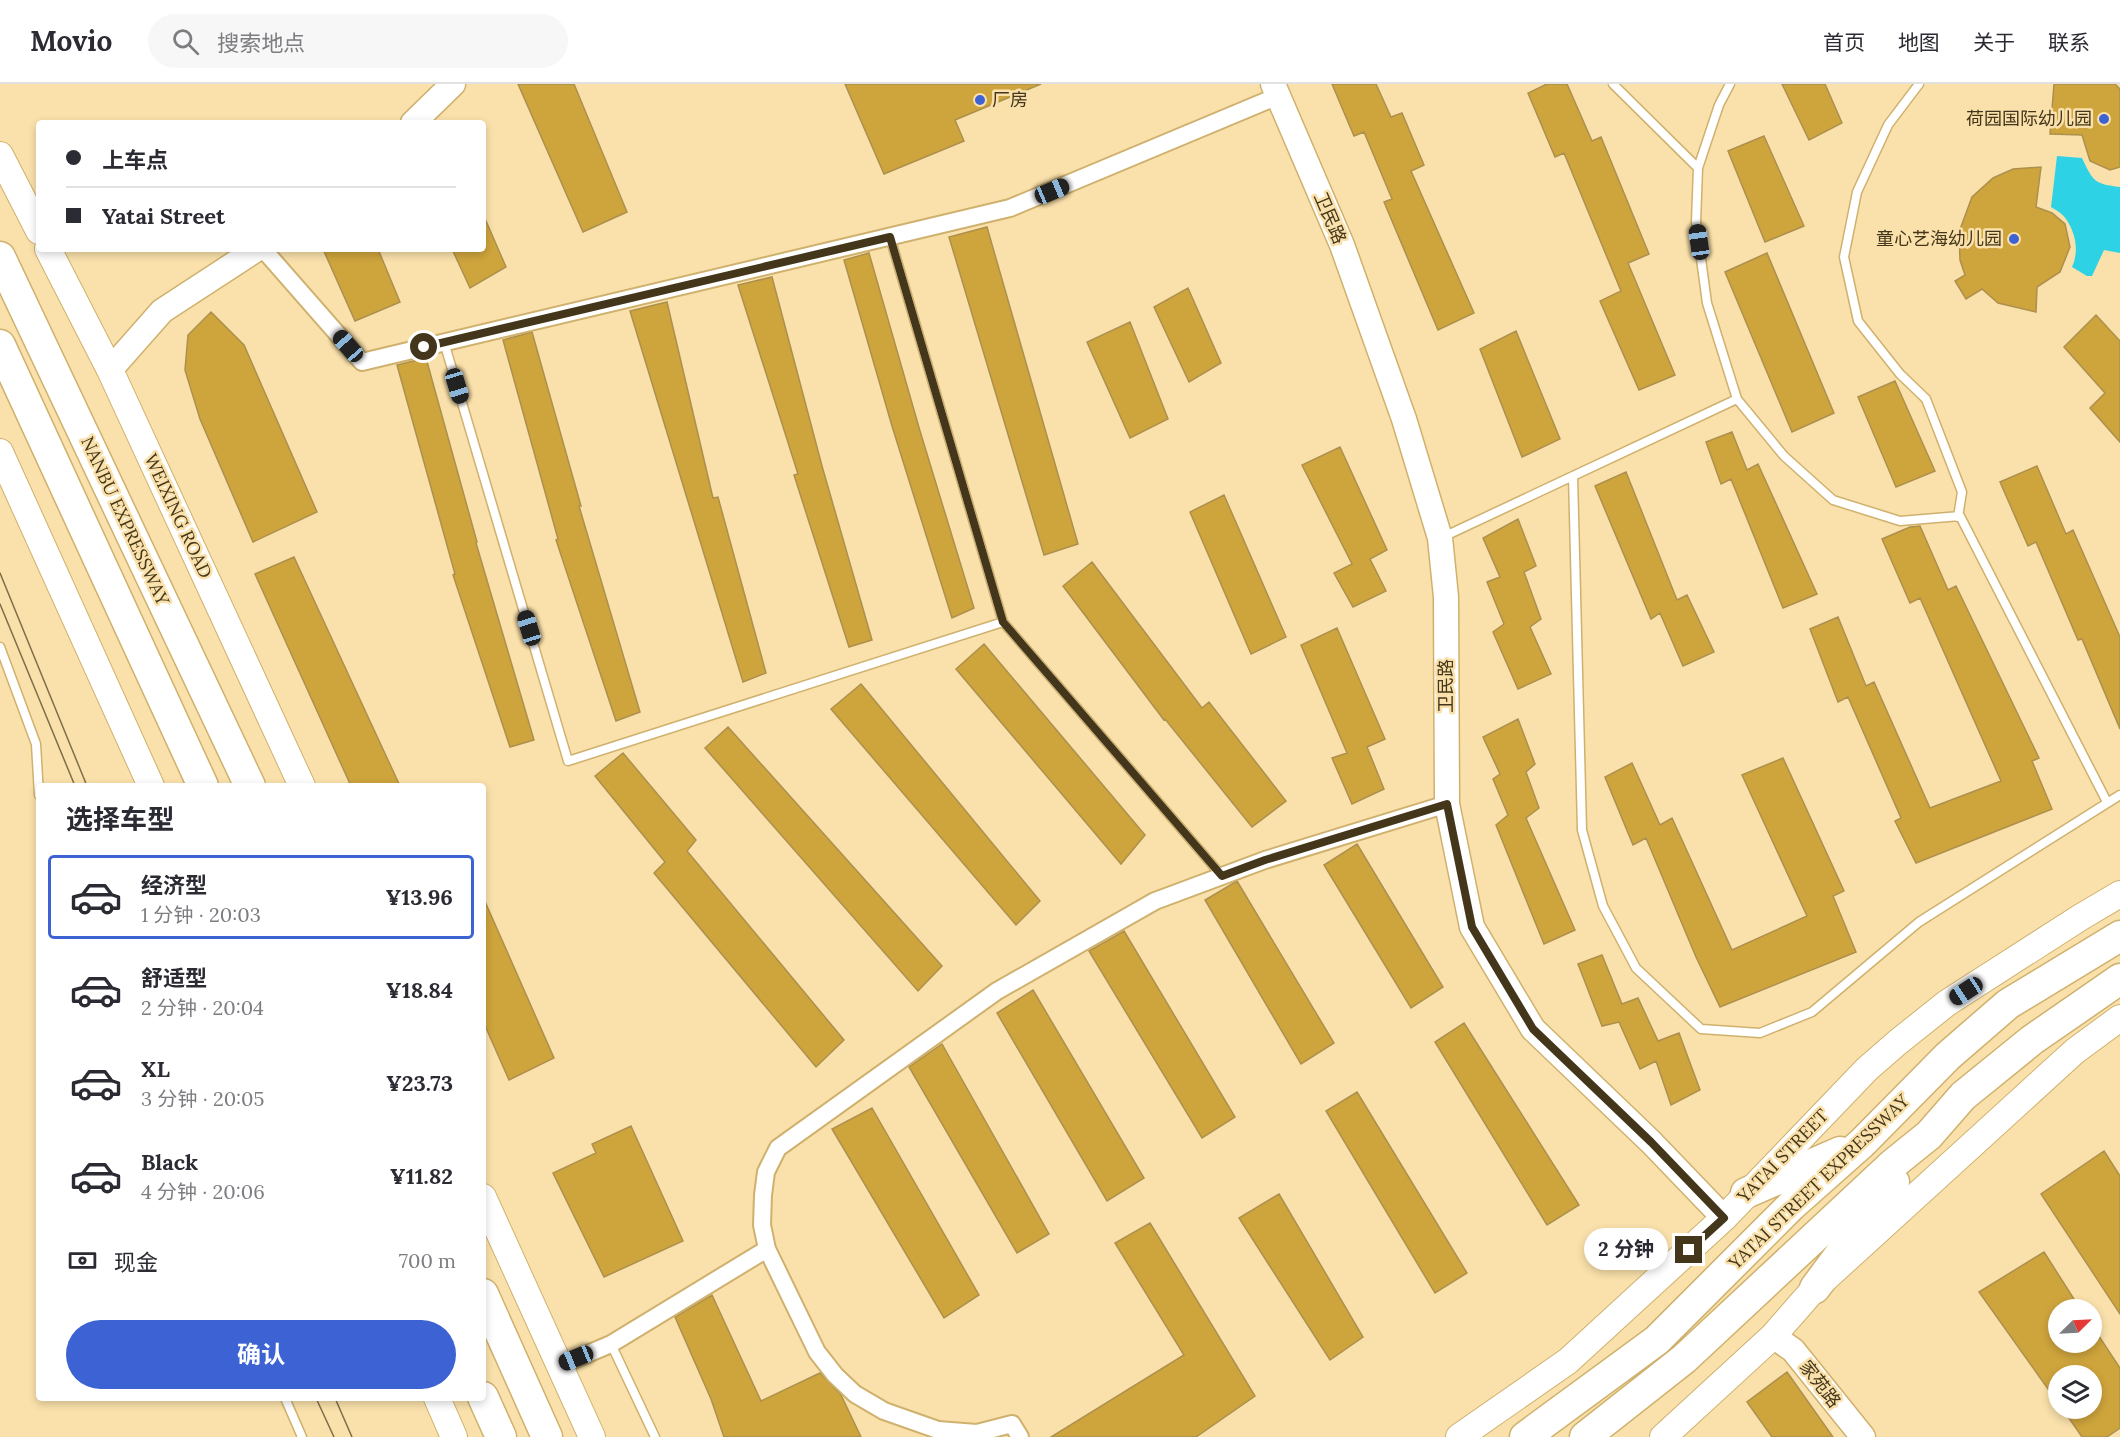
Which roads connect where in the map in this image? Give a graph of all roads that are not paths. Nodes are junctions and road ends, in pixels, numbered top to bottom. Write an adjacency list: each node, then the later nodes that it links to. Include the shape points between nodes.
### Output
1 (453, 84): 6 (street)
2 (1613, 84): 8 (lane)
3 (1730, 84): 8 (lane)
4 (1919, 84): 21 (lane, via 1888,125 1857,192 1844,257 1858,321 1900,374 1926,399 1962,492)
5 (1276, 90): 10 (street, via 1010,208); 22 (street, 卫民路, via 1342,245 1404,419)
6 (416, 120)
7 (0, 155): 9 (main road)
8 (1698, 168): 18 (lane, via 1696,222 1707,303)
9 (36, 225)
10 (890, 237): 15 (street); 23 (lane)
11 (50, 252): 17 (main road, WEIXING ROAD)
12 (252, 252): 17 (street, via 162,311)
13 (266, 252): 15 (street, via 362,362)
14 (0, 257): 28 (highway, NANBU EXPRESSWAY)
15 (444, 342): 23 (lane, via 568,760)
16 (0, 345): 27 (highway)
17 (110, 370): 29 (main road, WEIXING ROAD)
18 (1737, 399): 20 (lane); 21 (lane, via 1784,456 1833,500 1900,521)
19 (0, 452): 26 (main road)
20 (1573, 476): 22 (lane); 31 (lane, via 1582,830 1603,906 1636,968 1701,1029 1760,1033 1812,1012 1919,922)
21 (1958, 517): 31 (lane)
22 (1440, 538): 32 (street, 卫民路, via 1446,597)
23 (1003, 622): 33 (lane)
24 (0, 647): 25 (lane, via 36,744)
25 (38, 783)
26 (149, 783)
27 (202, 783)
28 (249, 783)
29 (301, 783)
30 (2120, 795): 31 (lane)
31 (2107, 802)
32 (1447, 804): 33 (street); 42 (street, 卫民路, via 1472,927 1533,1029)
33 (1222, 876): 43 (street, via 1155,901 997,991 778,1148 766,1172 763,1195 762,1225)
34 (2120, 894): 40 (main road, YATAI STREET, via 1947,1003 1867,1069)
35 (2120, 936): 39 (highway, YATAI STREET EXPRESSWAY, via 2008,1004 1948,1056)
36 (2120, 979): 38 (highway, YATAI STREET EXPRESSWAY, via 2032,1040 1963,1096)
37 (2120, 1018): 44 (main road, via 2075,1051)
38 (1929, 1135): 44 (highway); 61 (highway, YATAI STREET EXPRESSWAY, via 1684,1359)
39 (1862, 1143): 40 (highway); 60 (highway, YATAI STREET EXPRESSWAY, via 1791,1206 1657,1340)
40 (1746, 1193): 42 (main road, YATAI STREET)
41 (486, 1204): 48 (main road)
42 (1724, 1218): 59 (main road, YATAI STREET, via 1568,1361)
43 (767, 1250): 47 (street); 58 (street, via 817,1352 855,1394 884,1410 938,1430 977,1433 1012,1424)
44 (1815, 1288): 46 (main road)
45 (486, 1301): 55 (highway)
46 (1773, 1336): 62 (main road); 63 (street, 家苑路, via 1793,1350)
47 (611, 1344): 48 (street); 57 (lane)
48 (559, 1366): 56 (main road)
49 (286, 1401): 52 (lane)
50 (438, 1401): 53 (main road)
51 (485, 1401): 54 (highway)
52 (302, 1437)
53 (454, 1437)
54 (501, 1437)
55 (547, 1437)
56 (592, 1437)
57 (655, 1437)
58 (1020, 1437)
59 (1459, 1437)
60 (1525, 1437)
61 (1585, 1437)
62 (1663, 1437)
63 (1863, 1437)

